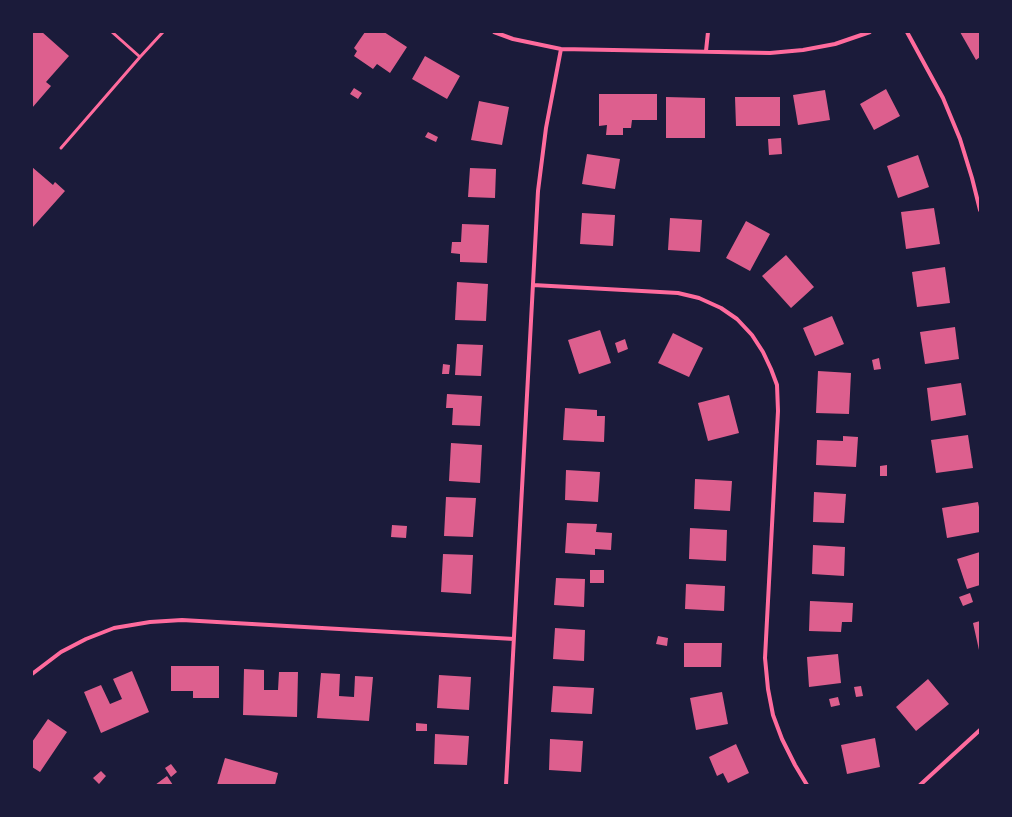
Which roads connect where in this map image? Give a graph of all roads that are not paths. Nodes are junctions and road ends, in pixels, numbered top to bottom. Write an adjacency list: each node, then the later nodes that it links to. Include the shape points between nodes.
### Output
1 (112, 32): 9 (lane)
2 (162, 32): 9 (lane)
3 (494, 32): 7 (street, via 513,39)
4 (708, 32): 8 (street)
5 (870, 32): 8 (street, via 835,44 803,50 770,53)
6 (907, 32): 11 (street, via 943,98 960,139)
7 (561, 48): 8 (street); 12 (street, via 546,128 538,191)
8 (706, 51)
9 (140, 57): 10 (lane)
10 (61, 148)
11 (980, 210)
12 (533, 285): 13 (street); 17 (street, via 678,293 699,298 737,319 763,352 777,385 778,411 765,658 768,689 773,715 782,740)
13 (514, 639): 14 (street, via 182,620 150,622 114,628 86,639 61,652); 16 (street)
14 (32, 674)
15 (980, 730): 18 (street)
16 (506, 785)
17 (807, 785)
18 (920, 785)

